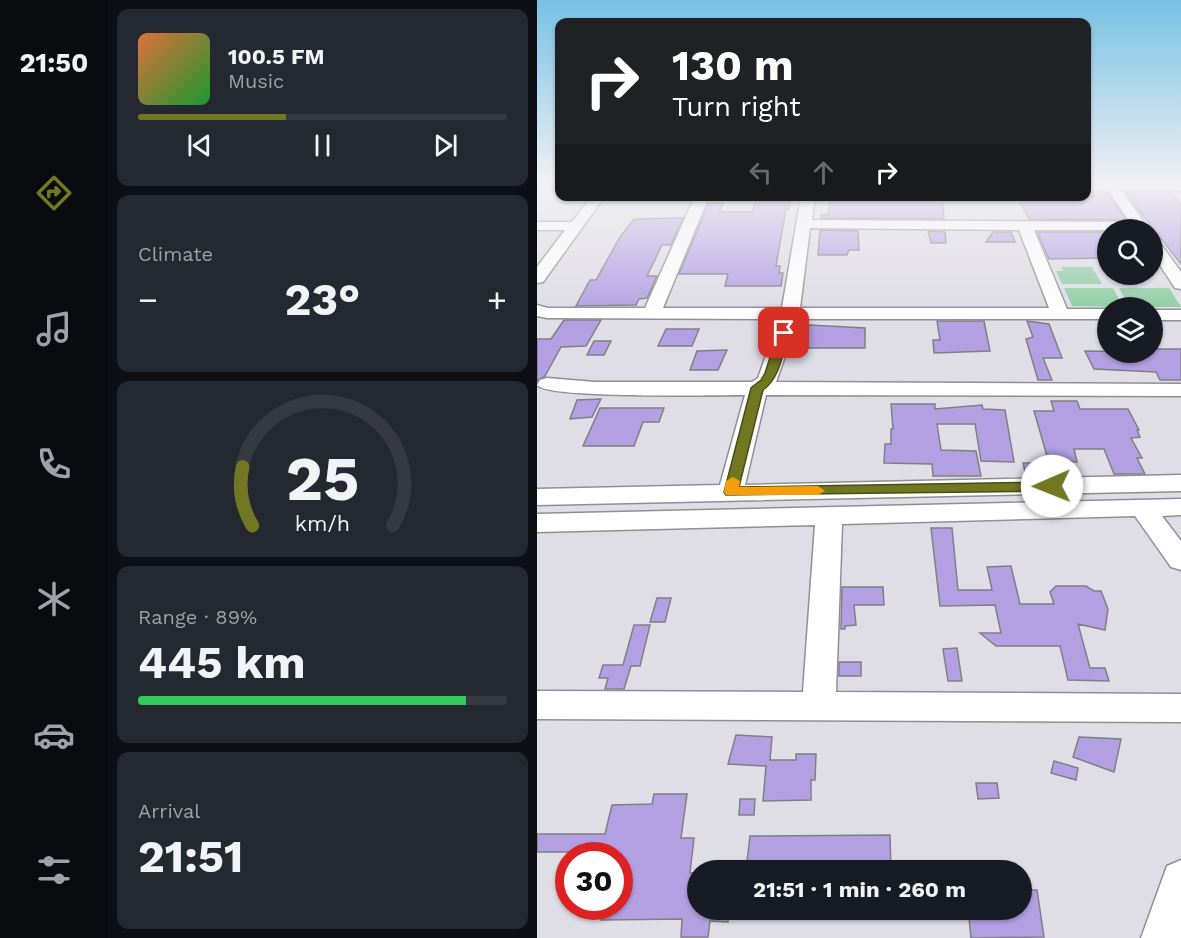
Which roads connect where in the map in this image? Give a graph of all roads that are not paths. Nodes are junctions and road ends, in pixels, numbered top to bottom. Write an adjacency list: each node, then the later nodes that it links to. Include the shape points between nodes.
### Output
1 (574, 228): 6 (street)
2 (688, 228): 9 (street)
3 (802, 228): 10 (street)
4 (1025, 228): 11 (street)
5 (1163, 258): 7 (street)
6 (537, 278)
7 (1181, 284)
8 (537, 310): 9 (street)
9 (652, 313): 10 (street)
10 (790, 314): 11 (street); 16 (street, via 771,373)
11 (1059, 314): 12 (street)
12 (1097, 314)
13 (1163, 315): 14 (street)
14 (1181, 315)
15 (547, 384): 16 (street, via 595,388)
16 (757, 388): 17 (street); 19 (street)
17 (1181, 390)
18 (1181, 483): 19 (street)
19 (731, 492): 20 (street)
20 (537, 497)
21 (1142, 507): 22 (street); 23 (street); 25 (street)
22 (1181, 507)
23 (829, 516): 24 (street); 27 (street)
24 (537, 524)
25 (1181, 560)
26 (537, 705): 27 (street)
27 (819, 706): 28 (street)
28 (1181, 708)
29 (1181, 880): 30 (street)
30 (1162, 938)

